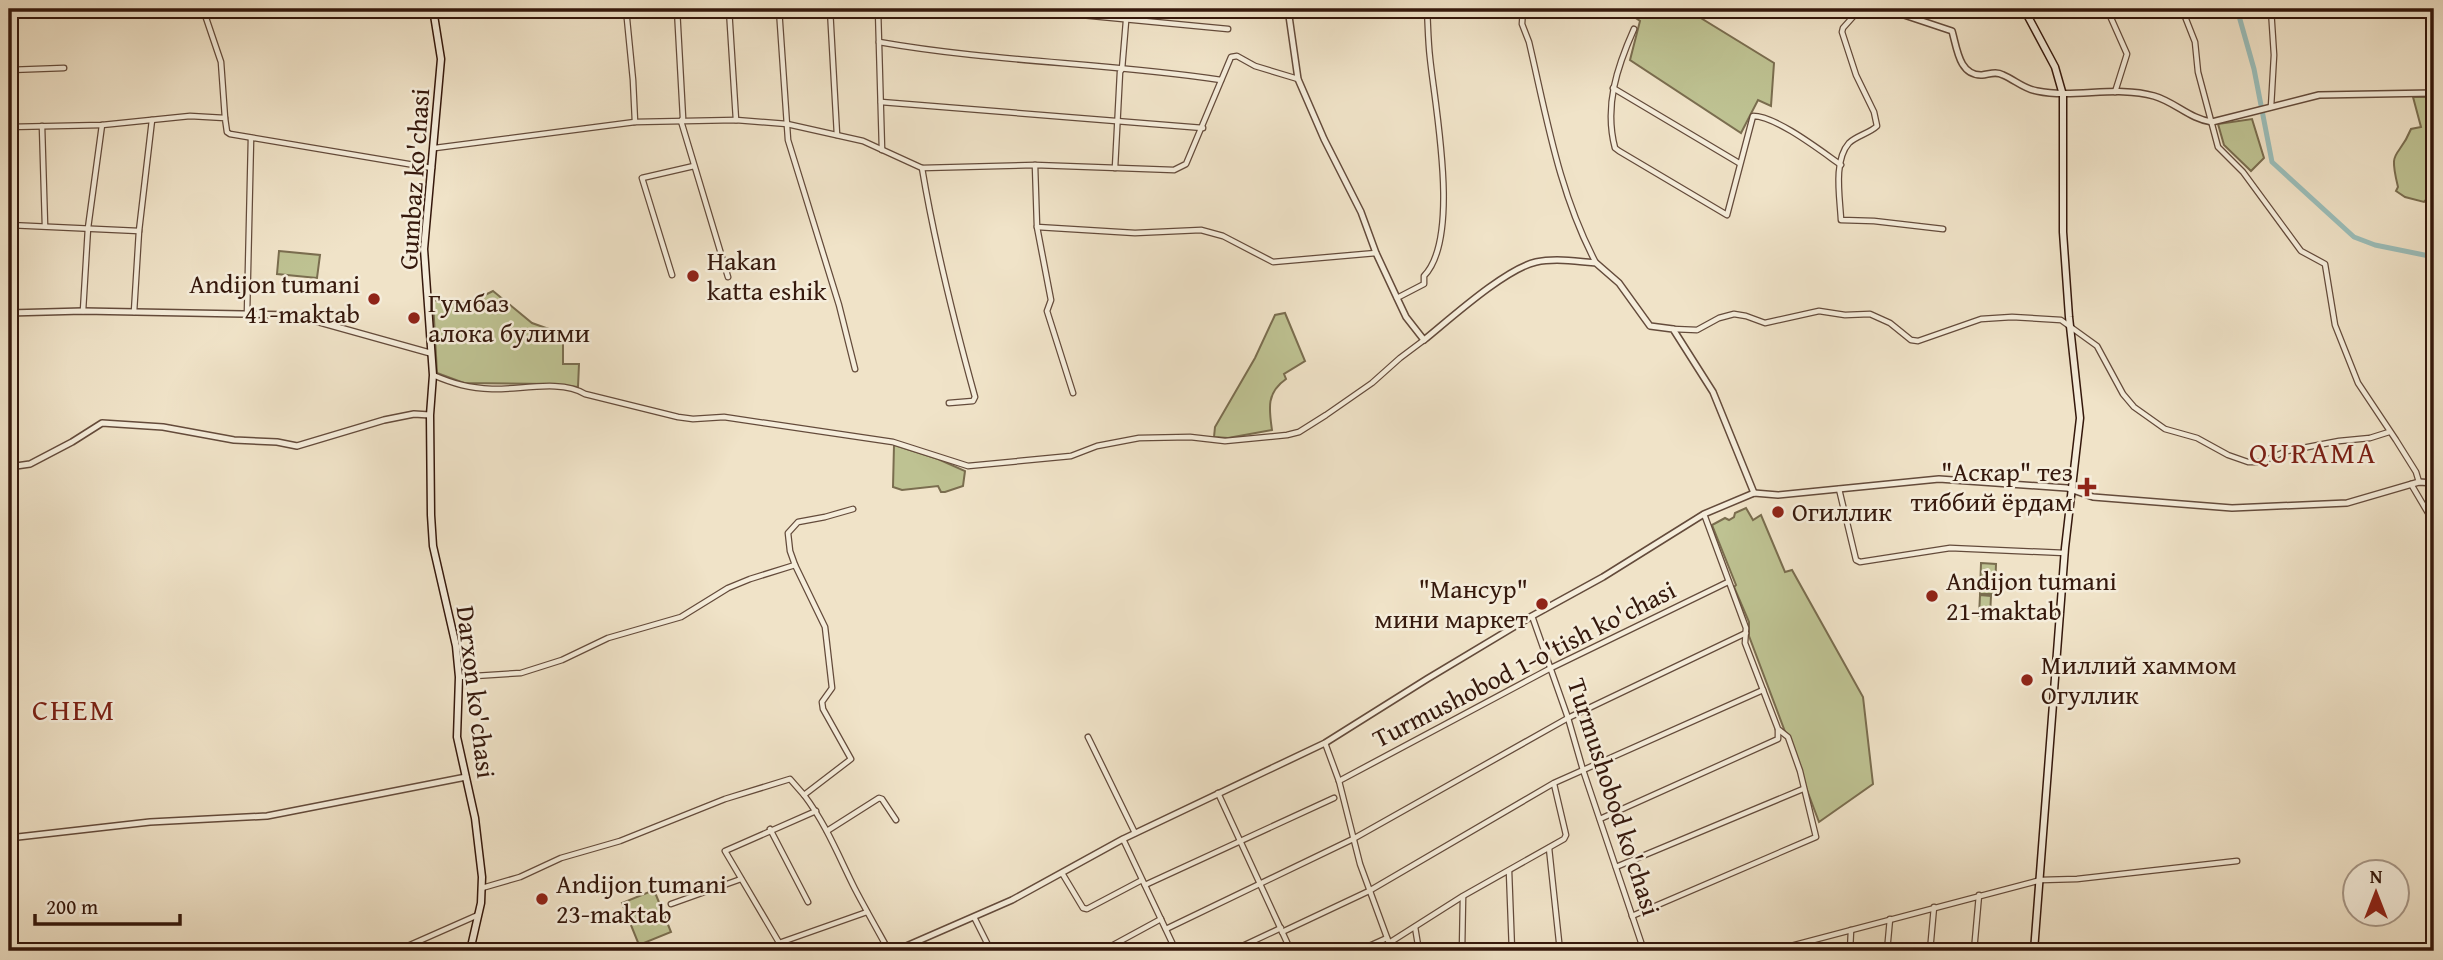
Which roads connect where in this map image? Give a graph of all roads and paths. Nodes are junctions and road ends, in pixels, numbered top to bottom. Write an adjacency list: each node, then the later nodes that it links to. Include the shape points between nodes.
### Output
1 (19, 9): 21 (street)
2 (203, 9): 37 (street, via 222,62)
3 (433, 9): 51 (main road, Gumbaz ko'chasi, via 441,59)
4 (626, 9): 42 (street)
5 (677, 9): 40 (street)
6 (729, 9): 39 (street)
7 (779, 9): 44 (street)
8 (830, 9): 49 (street)
9 (878, 9): 25 (street)
10 (1018, 9): 22 (street)
11 (1127, 9): 22 (street)
12 (1288, 9): 29 (street)
13 (1427, 9): 70 (street, via 1443,164 1442,220 1424,284)
14 (1523, 9): 67 (street, via 1522,24 1559,174)
15 (1860, 9): 55 (street, via 1842,32 1877,127 1850,141)
16 (1886, 9): 34 (street, via 1952,31 1961,62 1972,74 1998,73 2034,91)
17 (2024, 9): 34 (main road, via 2055,67)
18 (2107, 9): 32 (street, via 2127,54)
19 (2182, 9): 43 (street, via 2195,42)
20 (2271, 9): 36 (street)
21 (9, 10)
22 (1126, 19): 23 (street); 27 (street)
23 (1228, 29)
24 (1634, 29): 31 (street)
25 (879, 42): 27 (street, via 927,51); 35 (street)
26 (64, 68): 28 (street)
27 (1122, 69): 30 (street); 41 (street)
28 (9, 70)
29 (1298, 79): 30 (street, via 1234,55); 66 (street)
30 (1221, 80): 48 (street)
31 (1613, 88): 53 (street); 53 (street, via 1610,115 1615,148 1727,215)
32 (2115, 92): 34 (street); 43 (street, via 2155,96 2198,120)
33 (2434, 93): 36 (street, via 2319,95)
34 (2063, 95): 75 (main road, via 2063,232)
35 (881, 102): 41 (street); 52 (street)
36 (2271, 107): 43 (street)
37 (225, 118): 38 (street); 50 (street, via 227,132)
38 (152, 120): 45 (street); 65 (street)
39 (736, 120): 40 (street); 44 (street)
40 (681, 121): 42 (street); 56 (street)
41 (1117, 121): 48 (street); 59 (street)
42 (635, 122): 51 (street)
43 (2212, 122): 84 (street, via 2218,147 2243,172 2301,251 2325,264 2335,326 2358,383)
44 (787, 124): 49 (street); 79 (street)
45 (102, 125): 46 (street); 63 (street)
46 (42, 126): 47 (street); 61 (street)
47 (9, 127)
48 (1203, 128): 59 (street, via 1182,168)
49 (837, 135): 52 (street)
50 (251, 138): 57 (street); 74 (street)
51 (435, 148): 57 (main road, Gumbaz ko'chasi)
52 (882, 150): 58 (street)
53 (1739, 163): 55 (street, via 1751,118 1757,115)
54 (1035, 165): 58 (street); 59 (street); 62 (street)
55 (1841, 165): 64 (street, via 1840,220)
56 (694, 166): 68 (street, via 642,178); 69 (street)
57 (432, 168): 78 (main road, Gumbaz ko'chasi, via 424,258)
58 (922, 168): 82 (street, via 935,243 975,397 974,401)
59 (1115, 168)
60 (9, 225): 61 (street)
61 (45, 226): 63 (street)
62 (1037, 227): 66 (street, via 1135,233 1201,230 1273,261); 81 (street, via 1051,300 1047,312)
63 (88, 228): 65 (street); 71 (street)
64 (1943, 229)
65 (139, 231): 72 (street)
66 (1376, 253): 70 (street)
67 (1596, 263): 76 (street, via 1619,284 1650,326); 77 (street, via 1537,262 1520,268)
68 (672, 275)
69 (728, 278)
70 (1397, 298): 77 (street)
71 (83, 311): 72 (street); 73 (street)
72 (134, 312): 74 (street)
73 (9, 313)
74 (247, 315): 78 (street, via 294,315)
75 (2070, 325): 76 (street, via 2061,320 1991,318 1918,341 1870,314 1819,311 1765,323 1734,314 1697,330); 84 (street, via 2097,346 2134,407 2165,429 2197,438 2242,461 2261,462 2287,451); 90 (main road, via 2080,418)
76 (1673, 329): 91 (street, via 1713,392)
77 (1424, 340): 80 (street, via 1372,383 1299,432 1225,441 1139,439 1071,456 968,466 893,442 724,417 678,417 576,389 458,386)
78 (430, 354): 80 (main road, Darxon ko'chasi)
79 (855, 369)
80 (433, 375): 83 (main road, Darxon ko'chasi)
81 (1073, 393)
82 (949, 403)
83 (430, 415): 85 (street, via 384,420 297,446 102,423 30,464); 101 (main road, Darxon ko'chasi, via 433,547)
84 (2389, 432): 86 (street)
85 (9, 467)
86 (2419, 481): 87 (street); 88 (street)
87 (2434, 483)
88 (2411, 484): 90 (street, via 2347,503 2232,508 2093,497); 94 (street)
89 (1839, 489): 90 (street, via 1939,479); 91 (street); 95 (street, via 1860,562 1950,548)
90 (2073, 491): 95 (main road)
91 (1754, 493): 93 (street)
92 (853, 509): 96 (street, via 804,519 791,527 788,533)
93 (1704, 514): 97 (street); 98 (street)
94 (2434, 523)
95 (2064, 553): 131 (main road)
96 (795, 565): 101 (street, via 728,588 681,617 608,638 562,660 521,673); 113 (street, via 825,627 832,688 822,702 823,709 851,759)
97 (1728, 582): 99 (street); 100 (street, Turmushobod 1-o'tish ko'chasi)
98 (1532, 617): 100 (street, Turmushobod ko'chasi); 106 (street)
99 (1746, 633): 102 (street, via 1745,643); 103 (street)
100 (1551, 668): 103 (street, Turmushobod ko'chasi); 109 (street, Turmushobod 1-o'tish ko'chasi)
101 (459, 677): 108 (main road, Darxon ko'chasi, via 457,737)
102 (1762, 690): 104 (street); 107 (street)
103 (1568, 718): 107 (street, Turmushobod ko'chasi); 123 (street)
104 (1778, 729): 111 (street, via 1788,737); 116 (street, via 1778,739)
105 (1088, 737): 120 (street)
106 (1325, 743): 109 (street); 112 (street)
107 (1583, 770): 110 (street); 116 (street, Turmushobod ko'chasi)
108 (466, 778): 121 (street, via 267,816 150,822); 134 (main road, Darxon ko'chasi)
109 (1339, 781): 123 (street)
110 (1554, 783): 125 (street, via 1566,835); 135 (street)
111 (1803, 789): 127 (street); 143 (street, via 1816,838)
112 (1218, 793): 120 (street); 124 (street)
113 (804, 795): 115 (street); 134 (street, via 790,779)
114 (1334, 798): 124 (street)
115 (816, 811): 118 (street); 119 (street)
116 (1600, 819): 127 (street, Turmushobod ko'chasi)
117 (896, 820): 119 (street, via 880,798)
118 (771, 829): 130 (street, via 725,851); 138 (street)
119 (827, 831): 141 (street)
120 (1135, 833): 122 (street)
121 (9, 838)
122 (1123, 839): 129 (street); 132 (street)
123 (1353, 839): 133 (street); 135 (street)
124 (1240, 841): 132 (street); 133 (street)
125 (1549, 848): 128 (street); 167 (street)
126 (2237, 861): 131 (street)
127 (1616, 867): 143 (street, Turmushobod ko'chasi)
128 (1509, 872): 137 (street); 166 (street)
129 (1062, 873): 132 (street, via 1087,909); 144 (street)
130 (741, 879): 139 (street); 152 (street)
131 (2041, 880): 136 (street); 174 (main road)
132 (1144, 883): 145 (street)
133 (1261, 885): 148 (street); 149 (street)
134 (482, 888): 142 (main road, Darxon ko'chasi)
135 (1370, 891): 149 (street); 151 (street)
136 (1979, 895): 140 (street); 173 (street)
137 (1462, 896): 147 (street); 165 (street)
138 (808, 902)
139 (671, 904)
140 (1934, 907): 146 (street); 172 (street)
141 (867, 912): 152 (street); 157 (street)
142 (479, 915): 154 (street); 155 (main road, Darxon ko'chasi)
143 (1632, 916): 168 (street, Turmushobod ko'chasi)
144 (974, 917): 158 (street); 159 (street)
145 (1161, 919): 148 (street); 153 (street)
146 (1890, 919): 150 (street); 171 (street)
147 (1415, 928): 151 (street, via 1389,943); 164 (street)
148 (1166, 929): 160 (street)
149 (1281, 930): 161 (street); 162 (street)
150 (1851, 930): 169 (street); 170 (street)
151 (1387, 938): 163 (street)
152 (779, 943): 156 (street)
153 (1104, 950)
154 (404, 951)
155 (470, 951)
156 (784, 951)
157 (889, 951)
158 (895, 951)
159 (991, 951)
160 (1176, 951)
161 (1232, 951)
162 (1291, 951)
163 (1358, 951)
164 (1419, 951)
165 (1462, 951)
166 (1512, 951)
167 (1560, 951)
168 (1644, 951)
169 (1772, 951)
170 (1850, 951)
171 (1887, 951)
172 (1930, 951)
173 (1974, 951)
174 (2034, 951)

